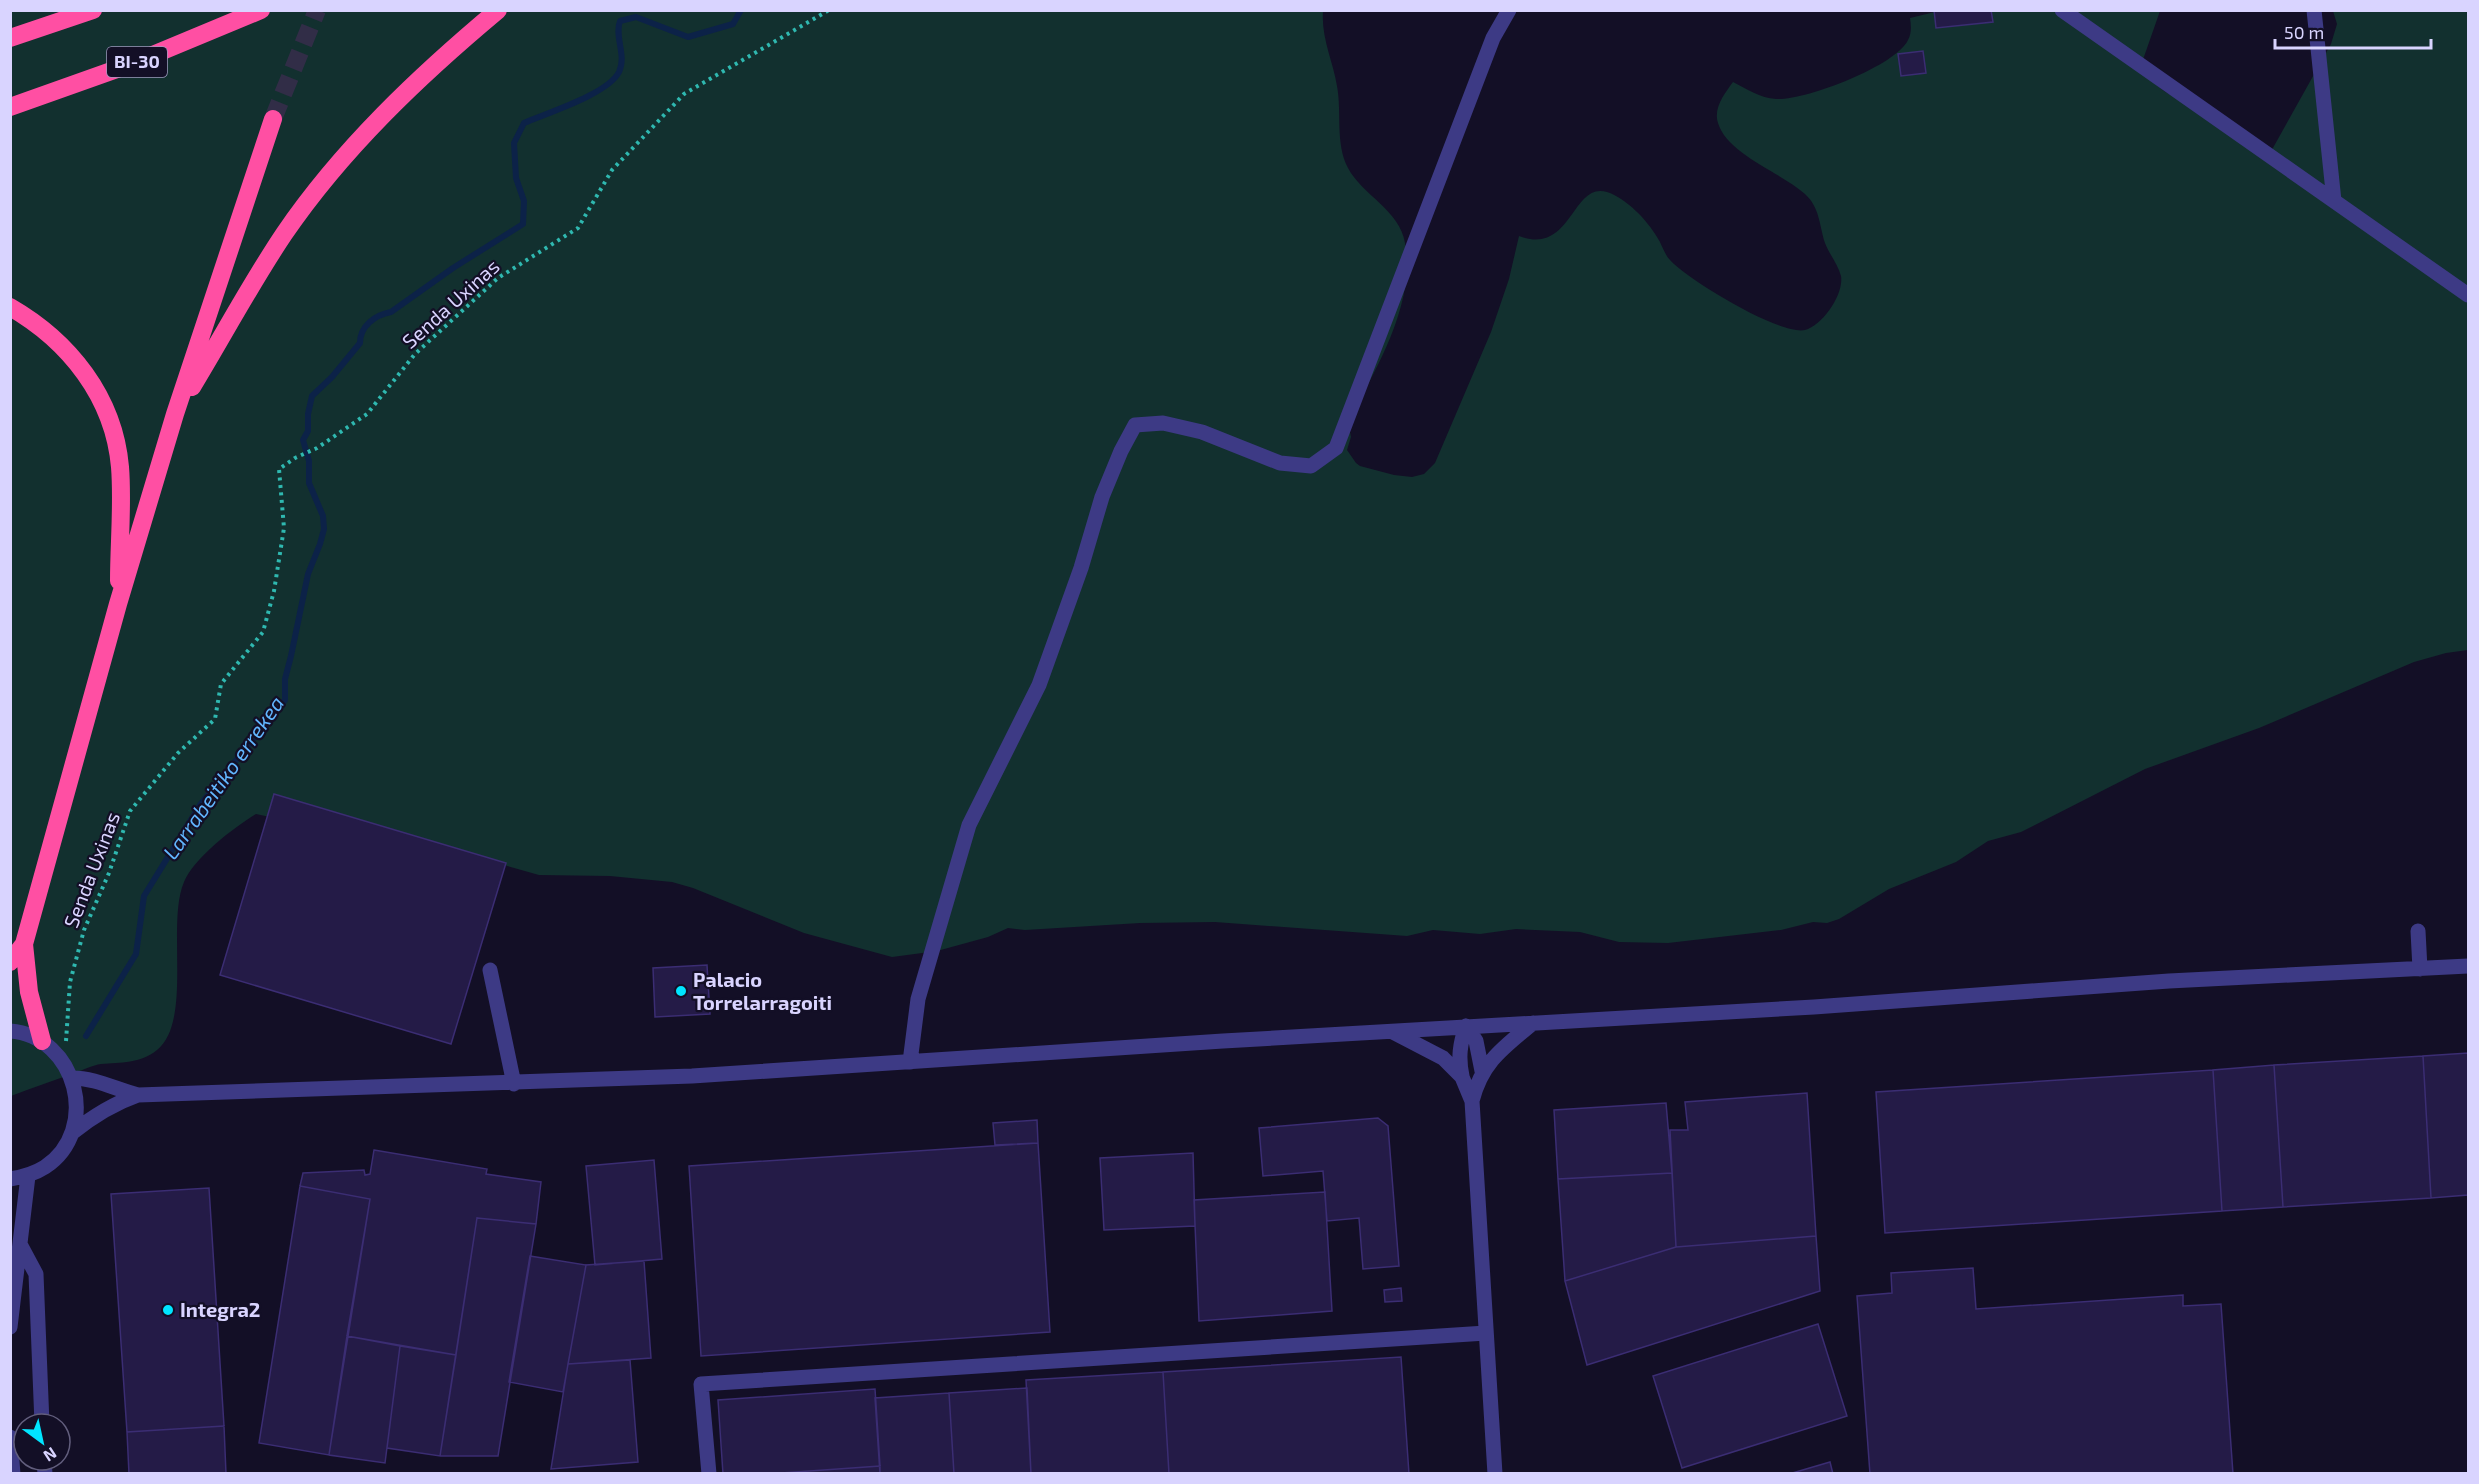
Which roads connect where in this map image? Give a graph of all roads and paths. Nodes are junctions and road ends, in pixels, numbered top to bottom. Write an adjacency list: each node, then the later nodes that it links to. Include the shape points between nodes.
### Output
1 (93, 10): 8 (highway)
2 (261, 10): 9 (highway, BI-30, via 120,68)
3 (498, 10): 14 (highway, via 382,116 310,200 284,235)
4 (829, 10): 27 (path, Senda Uxinas, via 684,94 612,170 578,228 498,278 415,354 367,414 279,469 284,528 263,632 221,684 215,719 178,753 129,811 109,873 84,930 70,982)
5 (1509, 10): 28 (street, via 1493,38 1336,448 1311,466 1280,463 1202,432 1163,423 1135,425 1102,496 1039,685 969,825 918,999)
6 (2062, 10): 11 (street)
7 (2314, 10): 11 (street)
8 (10, 38)
9 (10, 107)
10 (273, 119): 14 (highway)
11 (2334, 201): 12 (street)
12 (2469, 295)
13 (10, 307): 15 (highway, via 55,337 76,361 94,385 110,425 120,472)
14 (175, 414): 15 (highway)
15 (118, 604): 17 (highway)
16 (2418, 931): 20 (street)
17 (24, 944): 18 (highway); 26 (highway, via 29,992)
18 (10, 962)
19 (2469, 966): 20 (street)
20 (2420, 969): 22 (street, via 2169,981)
21 (490, 970): 32 (street)
22 (1533, 1023): 23 (street); 29 (street, via 1494,1055)
23 (1466, 1026): 25 (street); 29 (street, via 1476,1041); 30 (street, via 1459,1059)
24 (10, 1031): 26 (street)
25 (1392, 1031): 28 (street); 30 (street, via 1443,1058)
26 (42, 1041): 27 (street)
27 (64, 1062): 31 (street)
28 (910, 1062): 32 (street)
29 (1482, 1071): 34 (street)
30 (1462, 1077): 34 (street)
31 (72, 1078): 33 (street, via 90,1078); 35 (street, via 76,1116)
32 (514, 1084): 33 (street)
33 (138, 1095): 35 (street, via 94,1115)
34 (1472, 1101): 40 (street)
35 (72, 1133): 36 (street, via 61,1152)
36 (28, 1176): 37 (street); 38 (street)
37 (10, 1179)
38 (21, 1246): 39 (street); 41 (street, via 36,1274)
39 (10, 1328)
40 (1486, 1333): 44 (street, via 701,1384); 45 (street)
41 (42, 1412)
42 (10, 1437): 43 (street)
43 (13, 1473)
44 (709, 1473)
45 (1495, 1473)

